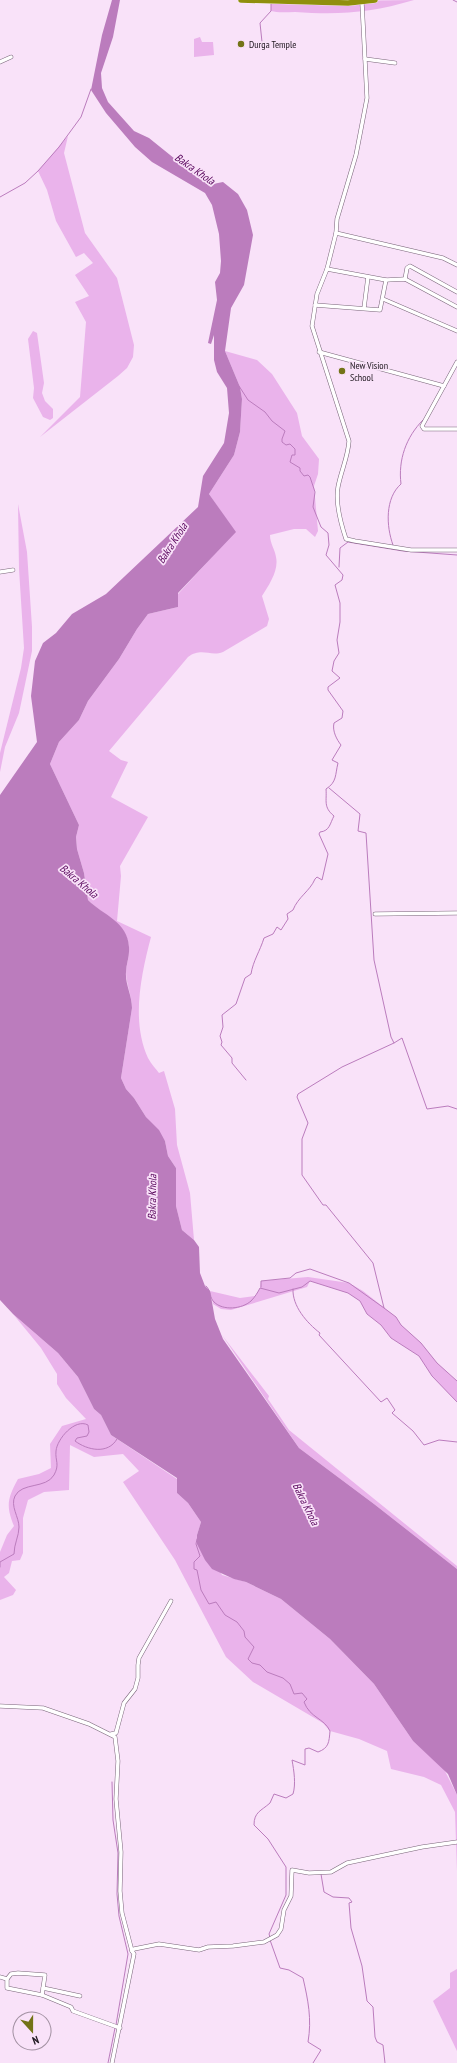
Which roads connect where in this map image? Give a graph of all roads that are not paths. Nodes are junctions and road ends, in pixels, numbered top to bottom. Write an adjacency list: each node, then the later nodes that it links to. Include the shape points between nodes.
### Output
1 (241, 0): 3 (highway)
2 (375, 0): 3 (highway)
3 (362, 3): 5 (street)
4 (11, 57): 6 (street)
5 (365, 59): 7 (street); 8 (street, via 367,98 356,155 337,219)
6 (0, 62)
7 (395, 63)
8 (336, 233): 9 (street, via 443,258); 10 (street)
9 (457, 265)
10 (327, 269): 11 (street); 16 (street)
11 (368, 277): 13 (street); 18 (street)
12 (405, 279): 13 (street); 14 (street, via 407,268 410,266); 17 (street)
13 (386, 280): 15 (street)
14 (457, 292)
15 (383, 299): 18 (street, via 380,310); 19 (street)
16 (315, 305): 18 (street); 20 (street, via 312,326)
17 (457, 307)
18 (364, 308)
19 (457, 330)
20 (319, 352): 22 (street); 24 (street, via 349,441 337,495 346,539 411,550)
21 (457, 362): 22 (street)
22 (444, 386): 23 (street, via 422,426 427,430)
23 (457, 429)
24 (457, 550)
25 (14, 570): 26 (street)
26 (0, 572)
27 (457, 913): 28 (street)
28 (375, 914)
29 (170, 1601): 31 (street, via 142,1651 135,1689 124,1703 116,1733)
30 (0, 1706): 31 (street, via 43,1708)
31 (111, 1734): 33 (street, via 115,1737 117,1747 116,1799 121,1852 120,1896)
32 (457, 1842): 33 (street, via 348,1863 331,1872 309,1873 292,1870 291,1896 284,1910 281,1929 277,1935 264,1942 199,1950 158,1944 139,1947)
33 (132, 1951): 39 (street, via 134,1954)
34 (0, 1977): 35 (street)
35 (7, 1979): 36 (street, via 11,1974 18,1972 45,1975); 37 (street, via 7,1988)
36 (43, 1988): 37 (street); 38 (street)
37 (42, 1995): 39 (street, via 71,2007 73,2011)
38 (80, 1996)
39 (120, 2028): 40 (street)
40 (112, 2063)

